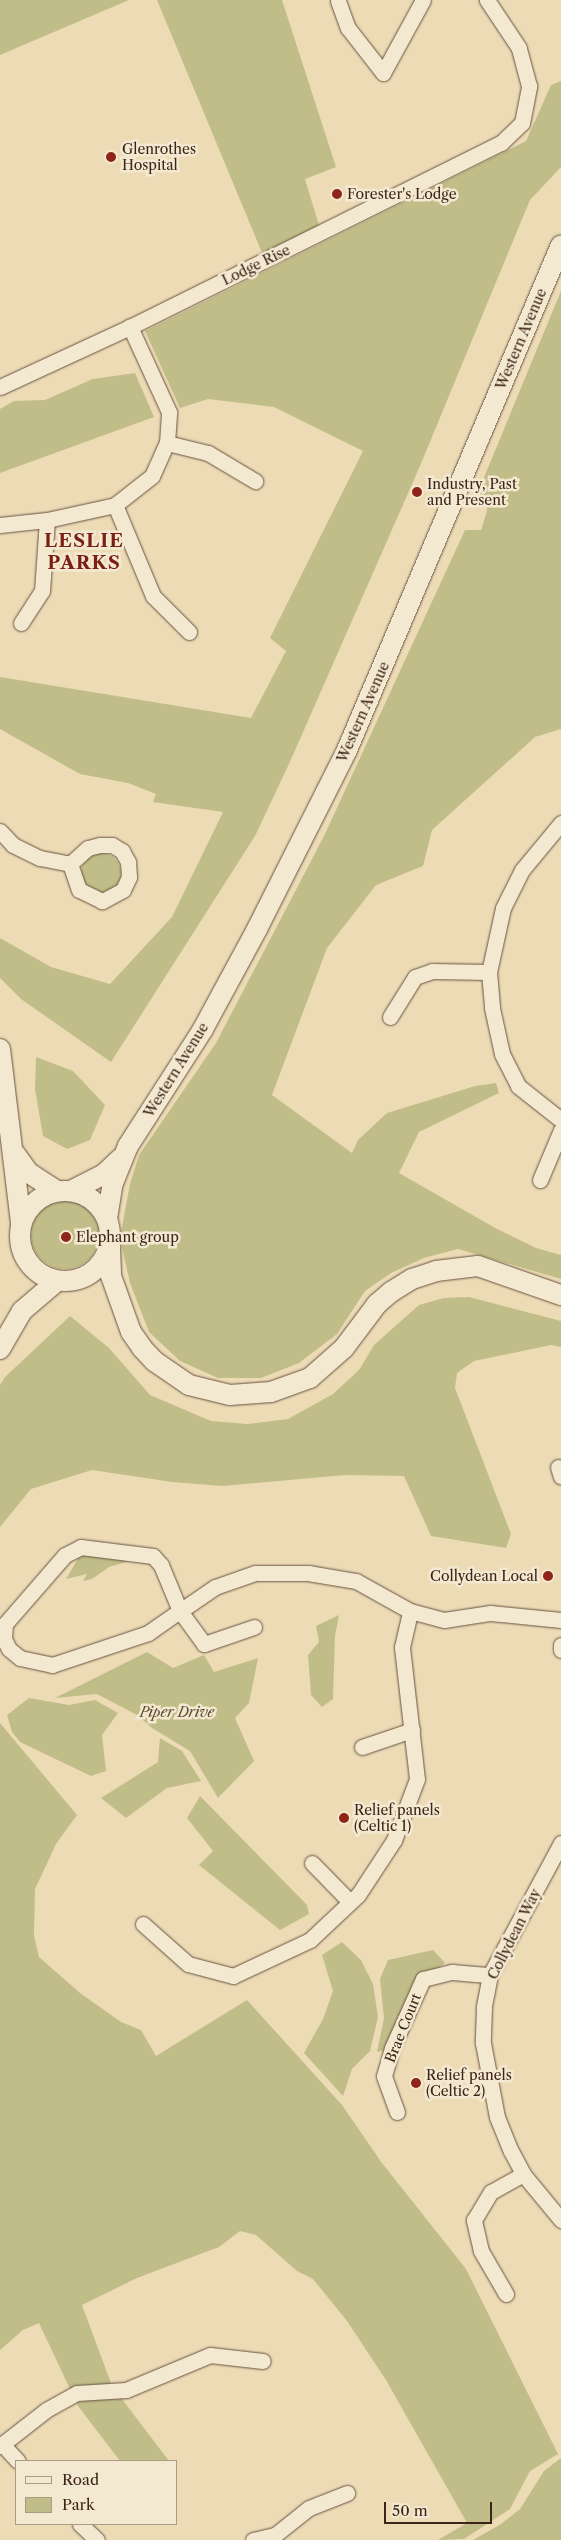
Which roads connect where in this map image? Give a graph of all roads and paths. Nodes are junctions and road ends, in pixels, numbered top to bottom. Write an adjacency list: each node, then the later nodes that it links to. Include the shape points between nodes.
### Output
1 (423, 0): 3 (street, via 383,73 348,28)
2 (487, 0): 5 (street, Lodge Rise, via 519,48 529,86 522,123 501,143)
3 (338, 1)
4 (561, 245): 23 (main road, Western Avenue, via 343,759 262,921 203,1029)
5 (130, 327): 6 (street, Lodge Rise); 7 (street, via 169,412)
6 (0, 387)
7 (167, 443): 8 (street, via 208,453); 9 (street, via 152,476)
8 (255, 482)
9 (115, 505): 10 (street); 13 (street, via 153,596)
10 (47, 520): 11 (street); 12 (street, via 42,591)
11 (0, 525)
12 (20, 623)
13 (189, 632)
14 (561, 823): 17 (street, via 522,870 503,908)
15 (0, 831): 16 (street, via 13,846 40,858)
16 (70, 864)
17 (489, 972): 18 (street, via 432,971 415,977); 20 (street, via 492,1008 502,1054 518,1086)
18 (390, 1017)
19 (0, 1049): 22 (main road)
20 (561, 1120)
21 (561, 1130): 24 (street)
22 (15, 1154): 25 (main road, via 28,1173); 27 (main road)
23 (122, 1157): 25 (main road, via 104,1174); 26 (main road, via 109,1198)
24 (540, 1180)
25 (64, 1191): 26 (main road, via 93,1200); 27 (main road, via 34,1202)
26 (107, 1219): 28 (main road)
27 (21, 1224): 29 (main road, via 19,1236)
28 (110, 1245): 30 (main road, via 104,1260); 33 (main road, via 111,1276)
29 (26, 1260): 31 (main road, via 45,1277); 34 (main road, via 27,1284)
30 (80, 1279): 31 (main road); 33 (main road, via 94,1281 104,1287)
31 (57, 1281): 34 (main road)
32 (561, 1295): 33 (main road, via 478,1266 412,1279 377,1304 344,1348 310,1378 291,1387 249,1395 209,1392 172,1374 142,1348)
33 (120, 1306)
34 (22, 1311): 35 (main road)
35 (0, 1349)
36 (180, 1611): 36 (street, via 148,1633 52,1665 20,1658 9,1649 4,1639 6,1624 65,1556 81,1547 152,1556 160,1565); 37 (street, via 214,1587 254,1573 308,1572 356,1581); 39 (street, via 204,1644)
37 (410, 1611): 38 (street, via 444,1620 490,1613); 42 (street, via 402,1647)
38 (561, 1620)
39 (254, 1627)
40 (561, 1646): 41 (street)
41 (561, 1650)
42 (412, 1730): 43 (street); 46 (street, via 417,1779 394,1840)
43 (362, 1747)
44 (561, 1843): 48 (street, Collydean Way)
45 (312, 1863): 46 (street)
46 (350, 1902): 47 (street, via 310,1940 233,1976 188,1964)
47 (142, 1924)
48 (490, 1975): 49 (street, Brae Court, via 452,1972 423,1979 392,2048 384,2076); 50 (street, Collydean Way, via 483,2025 487,2078 497,2117)
49 (397, 2112)
50 (523, 2174): 51 (street, Collydean Way); 52 (street, via 491,2192 474,2220 481,2251)
51 (561, 2220)
52 (506, 2294)
53 (263, 2361): 54 (street, via 210,2355 126,2390 77,2393 46,2410)
54 (1, 2445): 55 (street)
55 (17, 2460)
56 (347, 2492): 59 (street, via 309,2508 275,2535)
57 (81, 2525): 58 (street)
58 (97, 2540)
59 (253, 2540)

